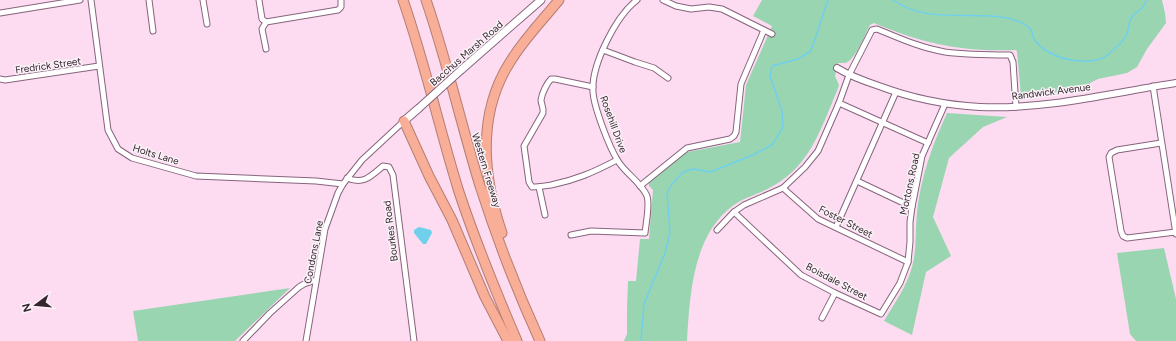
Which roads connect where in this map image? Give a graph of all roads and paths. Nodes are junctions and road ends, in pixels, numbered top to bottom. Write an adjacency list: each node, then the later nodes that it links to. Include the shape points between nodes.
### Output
1 (80, 0): 13 (street)
2 (91, 0): 21 (street, Holts Lane)
3 (149, 0): 17 (street)
4 (203, 0): 15 (street)
5 (259, 0): 14 (street, via 262,19)
6 (342, 0): 14 (street, via 338,10)
7 (403, 0): 61 (highway, via 459,191 483,261)
8 (426, 0): 54 (highway, Western Freeway, via 488,209)
9 (541, 0): 33 (main road, Bacchus Marsh Road, bridge)
10 (559, 0): 54 (highway, via 509,63 494,95 488,117 488,177 500,228)
11 (637, 0): 20 (street, Rosehill Drive, via 622,14)
12 (663, 0): 16 (street, via 691,9 722,9)
13 (0, 13)
14 (266, 22): 19 (street, via 262,29)
15 (207, 24)
16 (764, 30): 18 (street); 41 (street, via 742,84 734,136 687,148)
17 (153, 31)
18 (772, 34)
19 (266, 48)
20 (604, 50): 24 (street, via 654,68); 28 (street, Rosehill Drive)
21 (99, 66): 25 (street, Fredrick Street); 40 (street, Holts Lane, via 108,130 118,149 132,158 196,176)
22 (837, 68): 23 (street, Randwick Avenue)
23 (849, 75): 29 (street, Randwick Avenue); 30 (street); 32 (street, via 872,30 877,29 944,52 1010,56 1013,62)
24 (668, 78)
25 (0, 79)
26 (1176, 83): 27 (street, Randwick Avenue)
27 (1153, 86): 32 (street, Randwick Avenue, via 1051,104); 36 (street)
28 (593, 87): 37 (street, Rosehill Drive, via 595,103); 42 (street, via 555,79 548,82 541,100 543,113 524,146 529,182 532,187)
29 (896, 92): 31 (street, Randwick Avenue); 34 (street)
30 (839, 103): 34 (street); 43 (street, via 818,151)
31 (945, 104): 32 (street, Randwick Avenue); 35 (street, Mortons Road)
32 (1016, 107)
33 (404, 121): 38 (street, Condons Lane, via 371,151); 60 (highway)
34 (883, 122): 35 (street); 39 (street)
35 (928, 143): 44 (street, Mortons Road, via 922,156)
36 (1161, 144): 49 (street); 49 (street, via 1117,150 1109,157 1121,231 1127,238)
37 (617, 160): 41 (street, Rosehill Drive); 42 (street, via 570,181)
38 (347, 178): 40 (street, Condons Lane); 59 (street, Bourkes Road, via 353,181 363,180 383,166 389,166 391,170)
39 (857, 181): 44 (street); 47 (street)
40 (343, 184): 52 (street, Condons Lane, via 325,229)
41 (640, 186): 50 (street, Rosehill Drive, via 647,196 648,203 645,233 591,231)
42 (539, 187): 46 (street)
43 (783, 188): 45 (street); 47 (street, Foster Street, via 818,219)
44 (912, 206): 51 (street, Mortons Road)
45 (734, 212): 48 (street); 53 (street, Boisdale Street, via 801,274)
46 (545, 215)
47 (836, 227): 51 (street, Foster Street)
48 (717, 230)
49 (1176, 233)
50 (571, 235)
51 (908, 262): 55 (street, Mortons Road, via 900,283)
52 (316, 280): 57 (street, via 298,287); 58 (street, Condons Lane)
53 (835, 293): 55 (street, Boisdale Street); 56 (street)
54 (524, 304): 62 (highway, Western Freeway)
55 (881, 314)
56 (822, 318)
57 (243, 341)
58 (306, 341)
59 (414, 341)
60 (508, 341)
61 (517, 341)
62 (540, 341)

